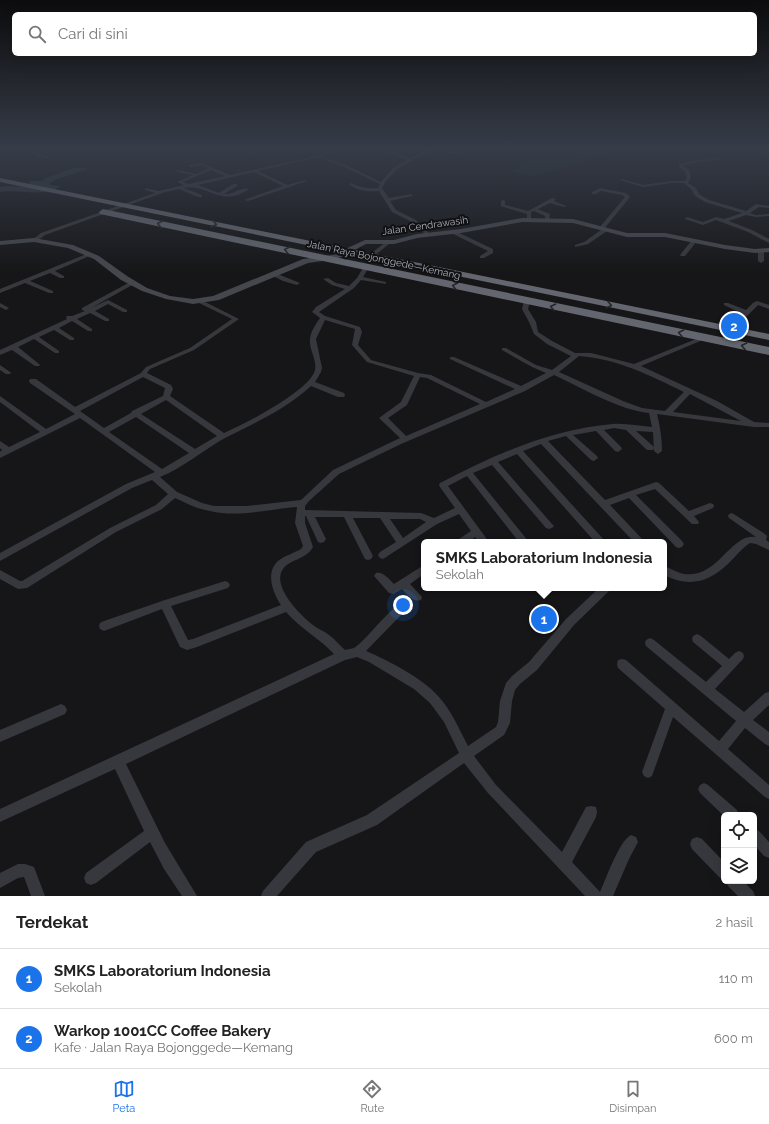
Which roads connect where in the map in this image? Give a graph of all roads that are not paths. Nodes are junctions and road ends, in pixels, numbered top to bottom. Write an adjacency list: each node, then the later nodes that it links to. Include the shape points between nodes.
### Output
1 (51, 191): 23 (highway, Jalan Raya Bojonggede—Kemang)
2 (155, 191): 14 (street)
3 (169, 191): 14 (street)
4 (187, 191): 18 (street)
5 (209, 191): 16 (street)
6 (225, 191): 16 (street)
7 (243, 191): 16 (street, via 230,196)
8 (273, 191): 20 (street)
9 (383, 191): 21 (street)
10 (597, 191): 15 (street)
11 (608, 191): 13 (street)
12 (695, 191): 27 (street, via 704,200)
13 (614, 192): 19 (street); 35 (street, via 628,197)
14 (160, 193): 23 (street)
15 (594, 193)
16 (220, 194)
17 (410, 195): 21 (street)
18 (200, 196)
19 (607, 198)
20 (246, 200)
21 (386, 200): 37 (street, via 394,211 414,221)
22 (503, 201): 30 (street, via 503,206 528,213)
23 (121, 206): 26 (street); 45 (highway, Jalan Raya Bojonggede—Kemang, one-way to 45)
24 (564, 206): 31 (street, via 552,200 532,210 548,215)
25 (769, 207): 27 (street, via 758,205)
26 (103, 212): 38 (street, via 43,234); 51 (highway, Jalan Raya Bojonggede—Kemang, one-way to 26)
27 (746, 213): 28 (street, via 756,216); 32 (street)
28 (769, 215)
29 (687, 218): 32 (street, via 703,224 716,218)
30 (529, 220): 31 (street, Jalan Cendrawasih); 36 (street, Jalan Cendrawasih)
31 (547, 220): 35 (street, Jalan Cendrawasih, via 577,222)
32 (724, 221): 33 (street)
33 (732, 224): 34 (street); 40 (street)
34 (722, 228)
35 (603, 230): 39 (street, Jalan Cendrawasih, via 636,236 665,235); 43 (street, via 586,244)
36 (453, 232): 37 (street, Jalan Cendrawasih); 50 (street, via 491,250 490,254)
37 (427, 234): 42 (street, Jalan Cendrawasih)
38 (35, 240): 41 (street, via 17,239); 47 (street)
39 (694, 241): 46 (street, Jalan Cendrawasih); 48 (street)
40 (769, 241)
41 (0, 243)
42 (387, 243): 45 (street, Jalan Cendrawasih, via 365,242); 49 (street)
43 (578, 246)
44 (769, 250): 46 (street, Jalan Cendrawasih)
45 (346, 251): 49 (highway, Jalan Raya Bojonggede—Kemang); 51 (street, Jalan Cendrawasih)
46 (761, 251): 52 (street)
47 (91, 254): 54 (street); 60 (street)
48 (683, 255)
49 (371, 256): 63 (highway, Jalan Raya Bojonggede—Kemang)
50 (482, 257)
51 (326, 258): 53 (highway, Jalan Raya Bojonggede—Kemang); 55 (street, Jalan Cendrawasih, via 306,261)
52 (761, 261)
53 (366, 267): 57 (street); 67 (highway, Jalan Raya Bojonggede—Kemang, one-way to 53)
54 (50, 271): 56 (street); 59 (street)
55 (273, 274): 61 (street); 69 (street, Jalan Cendrawasih)
56 (62, 277)
57 (360, 278): 62 (street); 64 (street)
58 (326, 279): 64 (street)
59 (26, 281): 65 (street); 66 (street)
60 (132, 283): 69 (street, via 160,294); 78 (street, via 68,316)
61 (297, 283)
62 (384, 283)
63 (502, 283): 67 (highway); 80 (highway, Jalan Raya Bojonggede—Kemang, one-way to 80)
64 (350, 288): 77 (street, via 315,310)
65 (0, 291)
66 (51, 292)
67 (493, 294): 68 (highway, Jalan Raya Bojonggede—Kemang)
68 (527, 301): 85 (highway, Jalan Raya Bojonggede—Kemang, one-way to 68); 93 (street, via 527,316 533,322 536,333)
69 (202, 302): 100 (street, via 236,319 192,349 148,368)
70 (726, 304): 76 (street)
71 (0, 305): 73 (street)
72 (769, 307): 76 (street, via 757,303)
73 (6, 308)
74 (91, 311): 75 (street, via 108,302); 78 (street); 79 (street)
75 (125, 311)
76 (747, 314): 80 (street)
77 (324, 317): 101 (street, via 359,329 356,346 368,361); 103 (street, via 313,337 320,366)
78 (73, 319): 81 (street); 82 (street)
79 (108, 320)
80 (721, 327): 84 (highway, Jalan Raya Bojonggede—Kemang); 87 (highway)
81 (54, 328): 83 (street); 86 (street)
82 (90, 330)
83 (35, 337): 88 (street); 91 (street)
84 (769, 337)
85 (703, 338): 87 (highway, Jalan Raya Bojonggede—Kemang); 96 (street)
86 (72, 339)
87 (719, 341): 90 (highway, Jalan Raya Bojonggede—Kemang, one-way to 87)
88 (13, 347): 92 (street); 95 (street)
89 (504, 349): 99 (street, via 534,366)
90 (769, 351)
91 (57, 352)
92 (0, 353)
93 (575, 355): 96 (street, via 591,355); 99 (street)
94 (452, 358): 104 (street)
95 (37, 365)
96 (635, 366): 105 (street)
97 (0, 367): 98 (street)
98 (8, 373)
99 (553, 373): 104 (street); 110 (street, via 620,403)
100 (143, 374): 107 (street, via 170,389); 111 (street)
101 (418, 375): 109 (street, via 429,376); 123 (street, via 404,403 383,418)
102 (33, 381): 111 (street)
103 (311, 383): 106 (street); 122 (street, via 272,410)
104 (522, 389): 109 (street)
105 (689, 391): 112 (street); 114 (street)
106 (341, 395)
107 (166, 397): 113 (street); 122 (street)
108 (0, 398): 119 (street)
109 (486, 405): 123 (street)
110 (652, 411): 112 (street); 118 (street)
111 (78, 412): 119 (street); 120 (street)
112 (668, 412): 114 (street)
113 (135, 413): 120 (street); 129 (street)
114 (754, 425): 115 (street)
115 (769, 425)
116 (628, 427): 117 (street, via 614,426); 118 (street); 118 (street, via 654,450)
117 (598, 430): 121 (street); 126 (street)
118 (657, 430)
119 (45, 432): 128 (street)
120 (103, 432): 134 (street)
121 (567, 433): 124 (street); 131 (street)
122 (223, 436): 129 (street)
123 (405, 439): 139 (street, via 332,475)
124 (542, 440): 127 (street); 137 (street)
125 (0, 444): 128 (street)
126 (618, 449)
127 (518, 450): 132 (street); 153 (street)
128 (8, 451): 130 (street)
129 (195, 453): 134 (street)
130 (0, 455)
131 (594, 458)
132 (493, 461): 133 (street); 147 (street)
133 (468, 472): 140 (street, via 443,485); 152 (street)
134 (158, 474): 135 (street); 161 (street, via 129,486)
135 (174, 494): 139 (street, via 198,505 216,509); 164 (street, via 159,507 113,530 24,585 18,585)
136 (630, 494): 137 (street); 143 (street, via 656,485); 157 (street)
137 (603, 504): 154 (street)
138 (710, 506): 143 (street)
139 (306, 510): 141 (street); 149 (street); 172 (street, via 300,508 300,523 308,547 304,552 281,564 275,571 275,583)
140 (460, 510): 145 (street); 148 (street)
141 (347, 515): 142 (street); 160 (street)
142 (383, 515): 145 (street, via 421,516); 156 (street)
143 (688, 515): 146 (street)
144 (732, 516): 155 (street, via 762,536)
145 (434, 522): 156 (street)
146 (695, 522)
147 (549, 526)
148 (476, 532): 150 (street); 151 (street)
149 (321, 539)
150 (466, 539)
151 (482, 539)
152 (522, 539)
153 (598, 539)
154 (637, 539)
155 (759, 541): 158 (street); 163 (street, via 749,540 718,568 703,576 686,579)
156 (401, 543): 159 (street)
157 (679, 544)
158 (769, 546)
159 (383, 555)
160 (368, 556)
161 (0, 557)
162 (421, 571): 166 (street)
163 (667, 572)
164 (0, 574)
165 (379, 576): 166 (street, via 393,590)
166 (402, 584): 169 (street)
167 (225, 585): 170 (street)
168 (603, 591): 189 (street, via 570,622 533,666 510,687 500,732)
169 (417, 597)
170 (165, 604): 172 (street, via 180,638 187,645); 173 (street)
171 (407, 604): 176 (street)
172 (288, 606): 177 (street, via 306,625)
173 (104, 626)
174 (697, 639): 180 (street)
175 (650, 643): 181 (street)
176 (357, 652): 177 (street); 189 (street, via 373,658 418,685 434,699 448,718)
177 (343, 655): 190 (street)
178 (739, 656): 180 (street)
179 (622, 664): 183 (street)
180 (729, 666): 181 (street)
181 (706, 690): 185 (street)
182 (769, 697): 185 (street)
183 (671, 707): 188 (street); 191 (street)
184 (61, 710): 186 (street)
185 (744, 720): 187 (street); 188 (street)
186 (0, 736)
187 (769, 740)
188 (719, 750): 193 (street)
189 (466, 755): 202 (street, via 492,789); 209 (street, via 372,820 311,847)
190 (118, 762): 196 (street); 197 (street)
191 (648, 772)
192 (704, 789): 195 (street)
193 (769, 793)
194 (592, 812): 202 (street)
195 (729, 812)
196 (0, 816)
197 (152, 833): 204 (street); 208 (street)
198 (757, 839): 201 (street)
199 (630, 842): 211 (street)
200 (697, 844): 203 (street)
201 (769, 850)
202 (564, 863): 210 (street)
203 (721, 869)
204 (91, 878)
205 (0, 881): 207 (street, via 23,869 29,872)
206 (736, 884): 212 (street)
207 (38, 896)
208 (190, 896)
209 (268, 896)
210 (595, 896)
211 (606, 896)
212 (748, 896)

